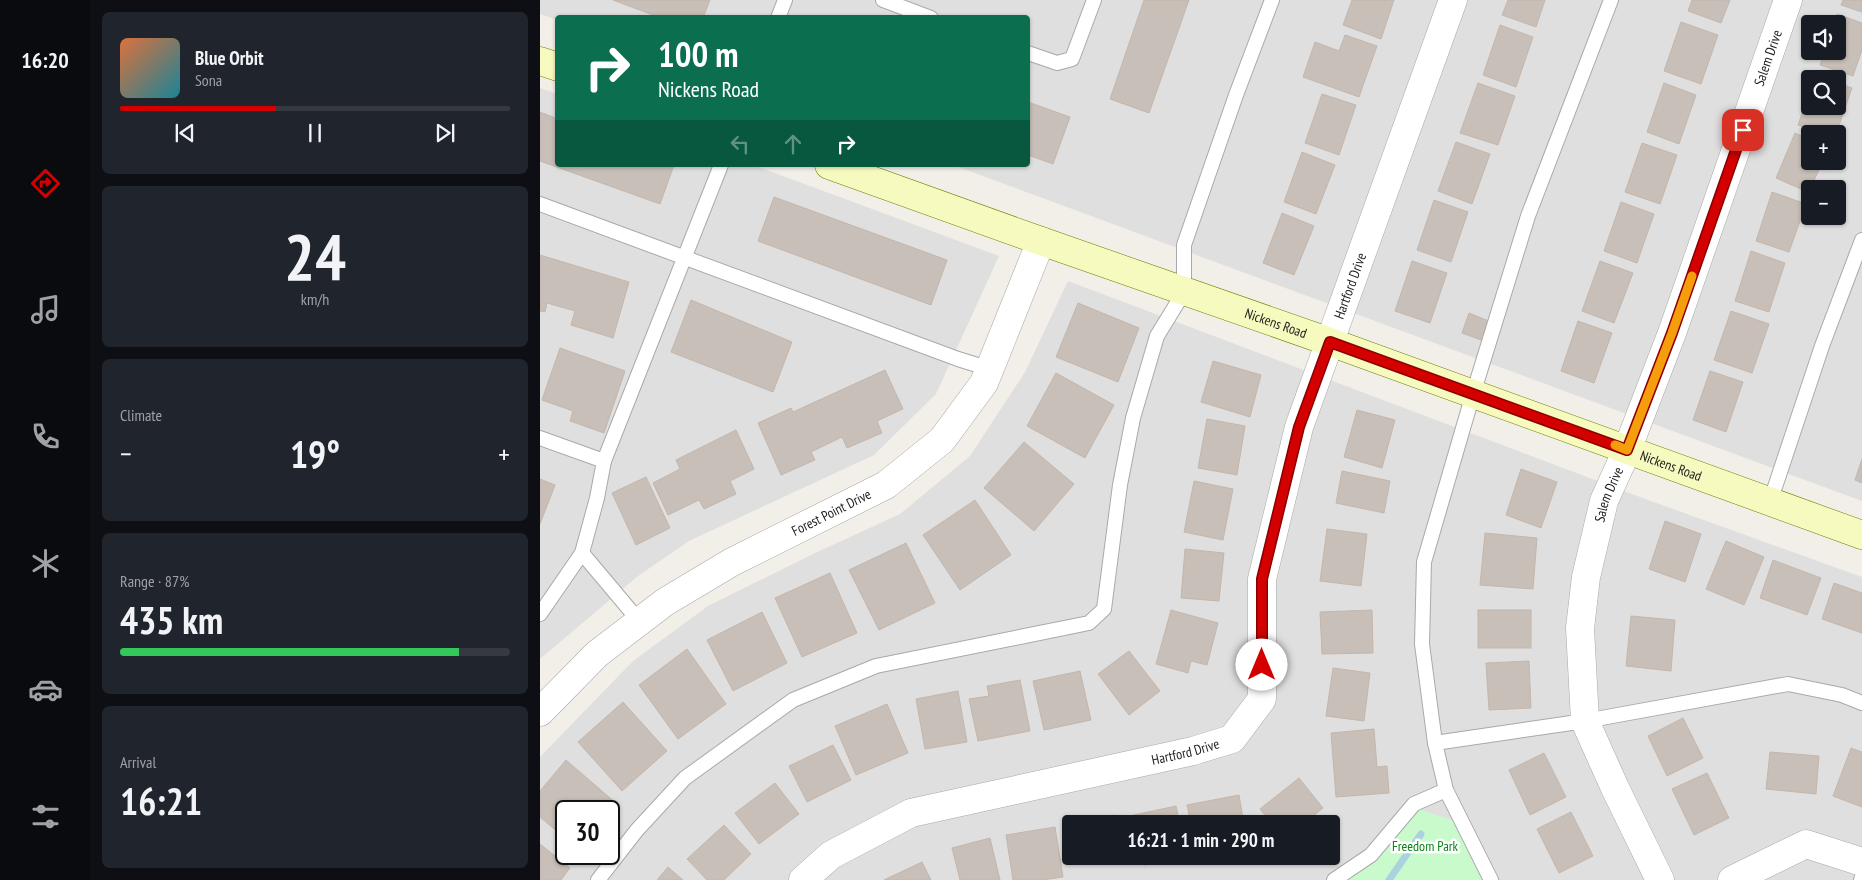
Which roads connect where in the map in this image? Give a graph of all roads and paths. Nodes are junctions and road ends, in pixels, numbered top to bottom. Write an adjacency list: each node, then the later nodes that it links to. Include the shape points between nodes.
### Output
1 (785, 0): 8 (lane)
2 (884, 0): 9 (lane)
3 (1094, 0): 10 (lane, via 1072,59 1057,64)
4 (1272, 0): 19 (lane, via 1184,245)
5 (1453, 0): 20 (street, Hartford Drive)
6 (1611, 0): 22 (lane, via 1528,216)
7 (1788, 0): 24 (street, Salem Drive, via 1672,333)
8 (779, 15)
9 (923, 15)
10 (1030, 54)
11 (540, 61): 12 (street)
12 (555, 66)
13 (720, 167): 18 (lane)
14 (836, 167): 17 (street, Nickens Road)
15 (540, 204): 18 (lane)
16 (1862, 240): 26 (lane, via 1822,346)
17 (1040, 241): 19 (street, Nickens Road); 21 (street, Forest Point Drive)
18 (685, 257): 21 (lane); 25 (lane)
19 (1184, 292): 20 (street, Nickens Road); 37 (lane, via 1157,336 1133,418 1120,485 1104,609 1089,623 876,666 793,700 685,778 637,830)
20 (1330, 342): 22 (street, Nickens Road); 38 (street, Hartford Drive, via 1299,427 1262,579 1262,699 1232,739 1193,751 911,812 830,854)
21 (990, 369): 30 (street, Forest Point Drive, via 984,383 942,440 886,486 732,562 665,602)
22 (1472, 394): 24 (street, Nickens Road); 34 (lane, via 1424,562 1422,644)
23 (540, 438): 25 (lane)
24 (1627, 450): 26 (street, Nickens Road); 33 (street, Salem Drive, via 1604,501 1586,576 1580,628)
25 (604, 461): 28 (lane)
26 (1770, 502): 27 (street, Nickens Road)
27 (1862, 535)
28 (582, 553): 29 (lane); 30 (lane)
29 (540, 614)
30 (640, 622): 32 (street, Forest Point Drive, via 596,654)
31 (1862, 703): 33 (lane, via 1842,695 1788,684)
32 (540, 712)
33 (1585, 721): 34 (lane); 41 (street, Salem Drive)
34 (1435, 743): 35 (lane)
35 (1446, 790): 39 (lane, via 1414,804 1371,855); 40 (lane)
36 (1862, 862): 42 (street, via 1806,844)
37 (598, 880)
38 (803, 880)
39 (1334, 880)
40 (1491, 880)
41 (1660, 880)
42 (1732, 880)

